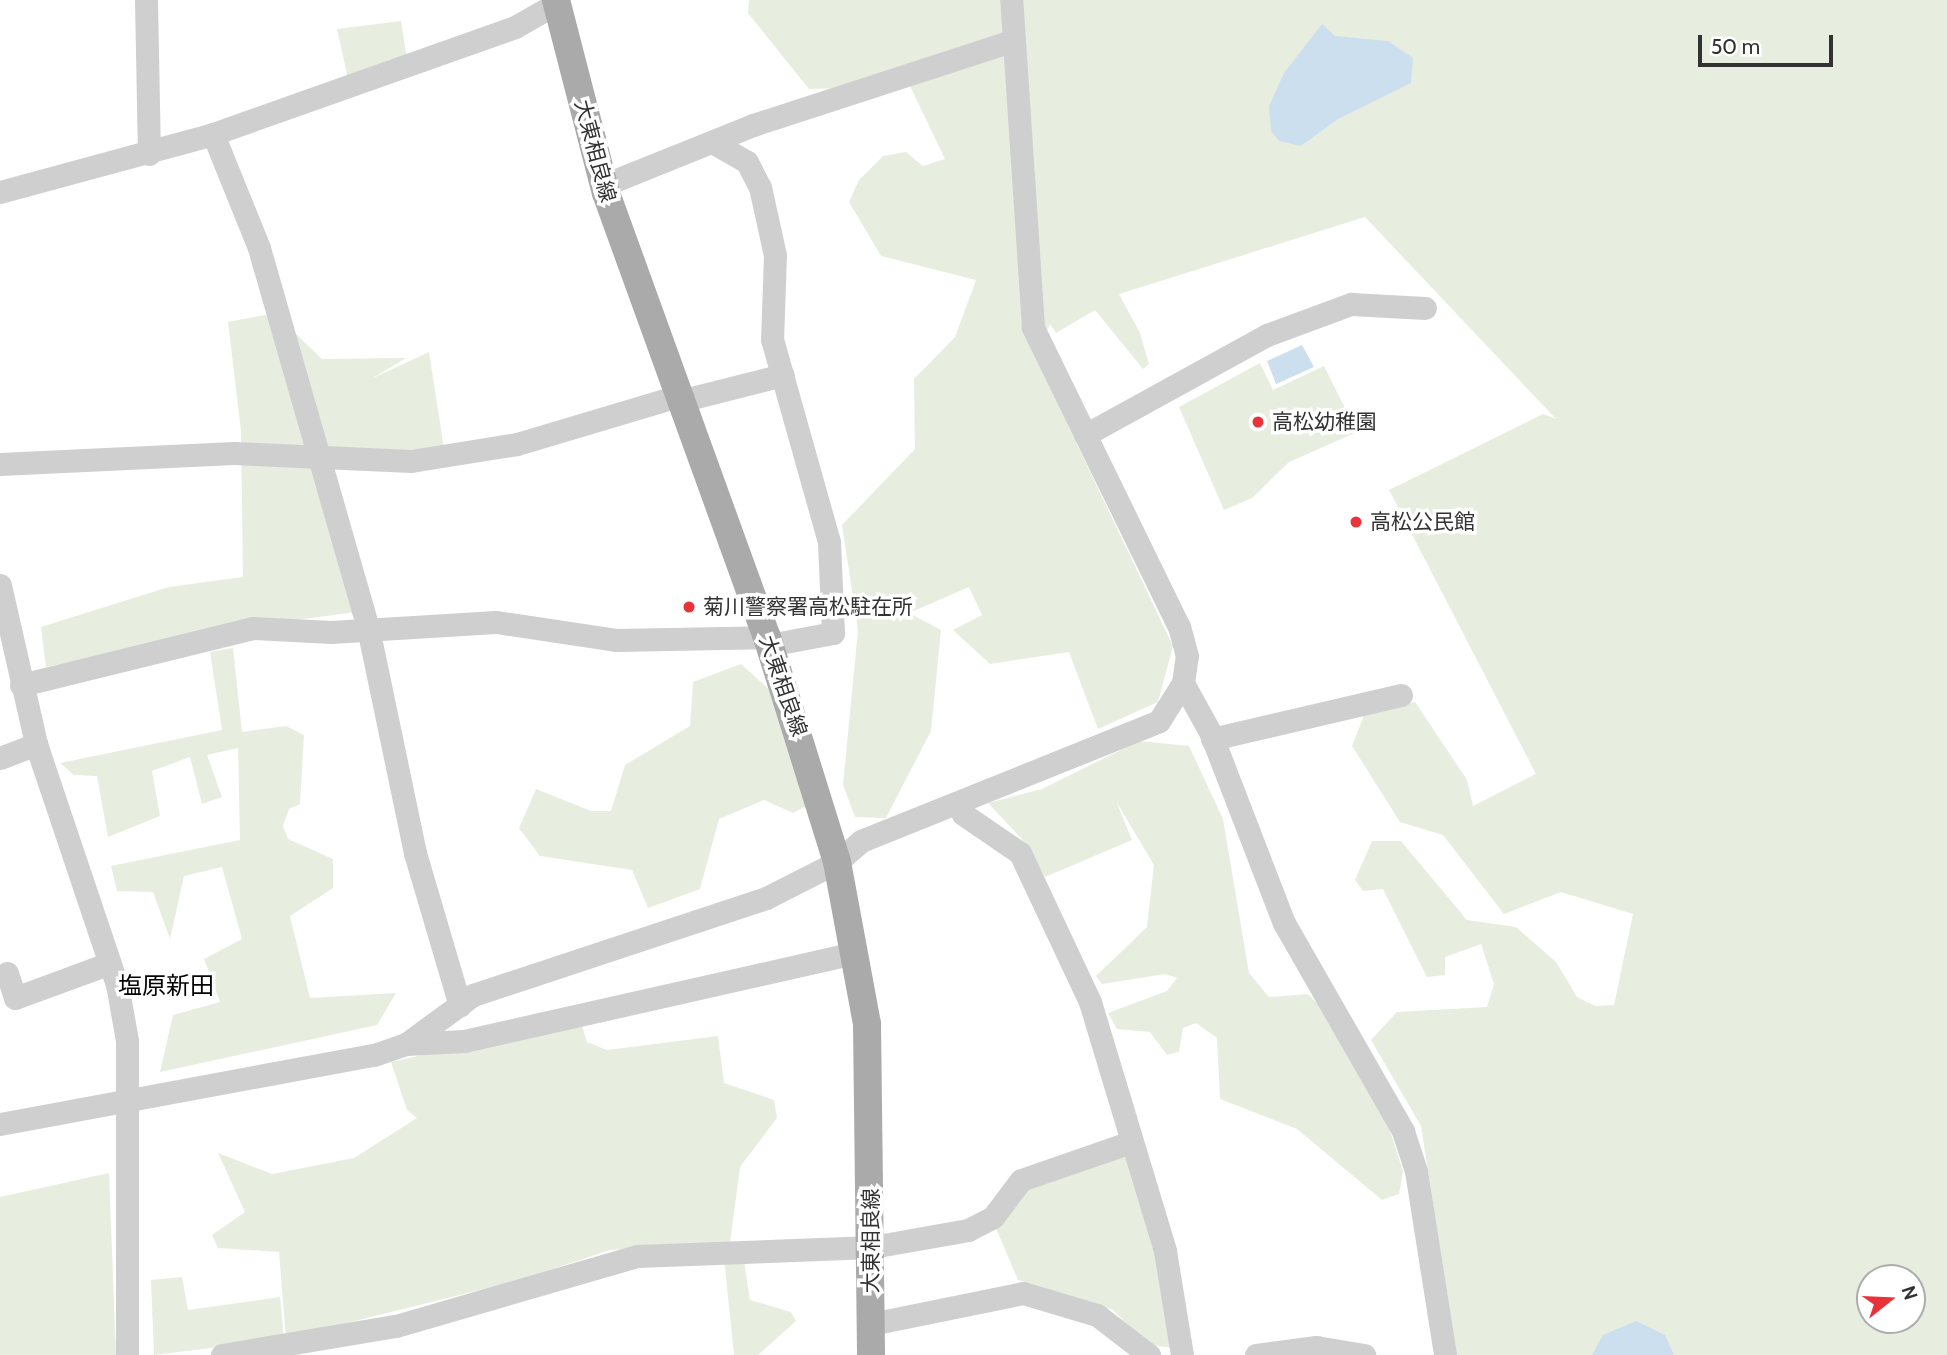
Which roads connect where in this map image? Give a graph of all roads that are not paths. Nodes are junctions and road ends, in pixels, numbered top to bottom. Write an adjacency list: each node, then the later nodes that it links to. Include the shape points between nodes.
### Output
1 (146, 0): 7 (street)
2 (1011, 0): 4 (street)
3 (557, 1): 5 (street, via 515,27); 8 (main road, 大東相良線)
4 (1009, 42): 6 (street); 13 (street, via 1033,327)
5 (213, 134): 7 (street); 14 (street, via 259,248)
6 (712, 142): 8 (street); 11 (street, via 747,162 760,187 775,255 772,339)
7 (149, 154): 9 (street)
8 (604, 185): 12 (main road, 大東相良線)
9 (0, 192)
10 (1425, 308): 13 (street, via 1351,304 1279,331)
11 (783, 375): 12 (street); 18 (street, via 829,542 835,605 833,633)
12 (679, 399): 14 (street, via 517,444 411,461); 18 (main road, 大東相良線)
13 (1085, 435): 19 (street, via 1179,627 1188,656)
14 (314, 456): 15 (street, via 234,453); 17 (street)
15 (0, 464)
16 (0, 585): 20 (street)
17 (368, 628): 18 (street, via 496,622 616,640); 20 (street, via 253,628); 30 (street, via 415,853)
18 (768, 641): 26 (main road, 大東相良線)
19 (1183, 683): 22 (street); 25 (street, via 1159,721 1137,735)
20 (21, 685): 23 (street)
21 (1401, 695): 22 (street)
22 (1212, 739): 37 (street, via 1284,923 1403,1131 1416,1171)
23 (36, 744): 24 (street); 28 (street)
24 (0, 758)
25 (958, 804): 26 (street, via 861,841); 34 (street, via 962,814 1020,853 1108,1050)
26 (837, 862): 27 (main road, 大東相良線); 30 (street, via 766,898 637,937)
27 (855, 953): 31 (street, via 464,1041); 35 (main road, 大東相良線, via 871,1080)
28 (110, 963): 29 (street, via 15,998); 32 (street, via 127,1041)
29 (7, 973)
30 (460, 1006): 31 (street)
31 (406, 1044): 32 (street)
32 (130, 1100): 33 (street); 38 (street)
33 (0, 1124)
34 (1128, 1143): 35 (street, via 1021,1180 993,1217 968,1230); 42 (street, via 1165,1251)
35 (872, 1247): 36 (main road, 大東相良線); 39 (street, via 637,1256 396,1326)
36 (871, 1324): 40 (main road, 大東相良線); 41 (street, via 1023,1293 1097,1315)
37 (1441, 1354)
38 (127, 1355)
39 (222, 1355)
40 (871, 1355)
41 (1149, 1355)
42 (1182, 1355)
43 (1256, 1355): 44 (street, via 1317,1347)
44 (1364, 1355)

